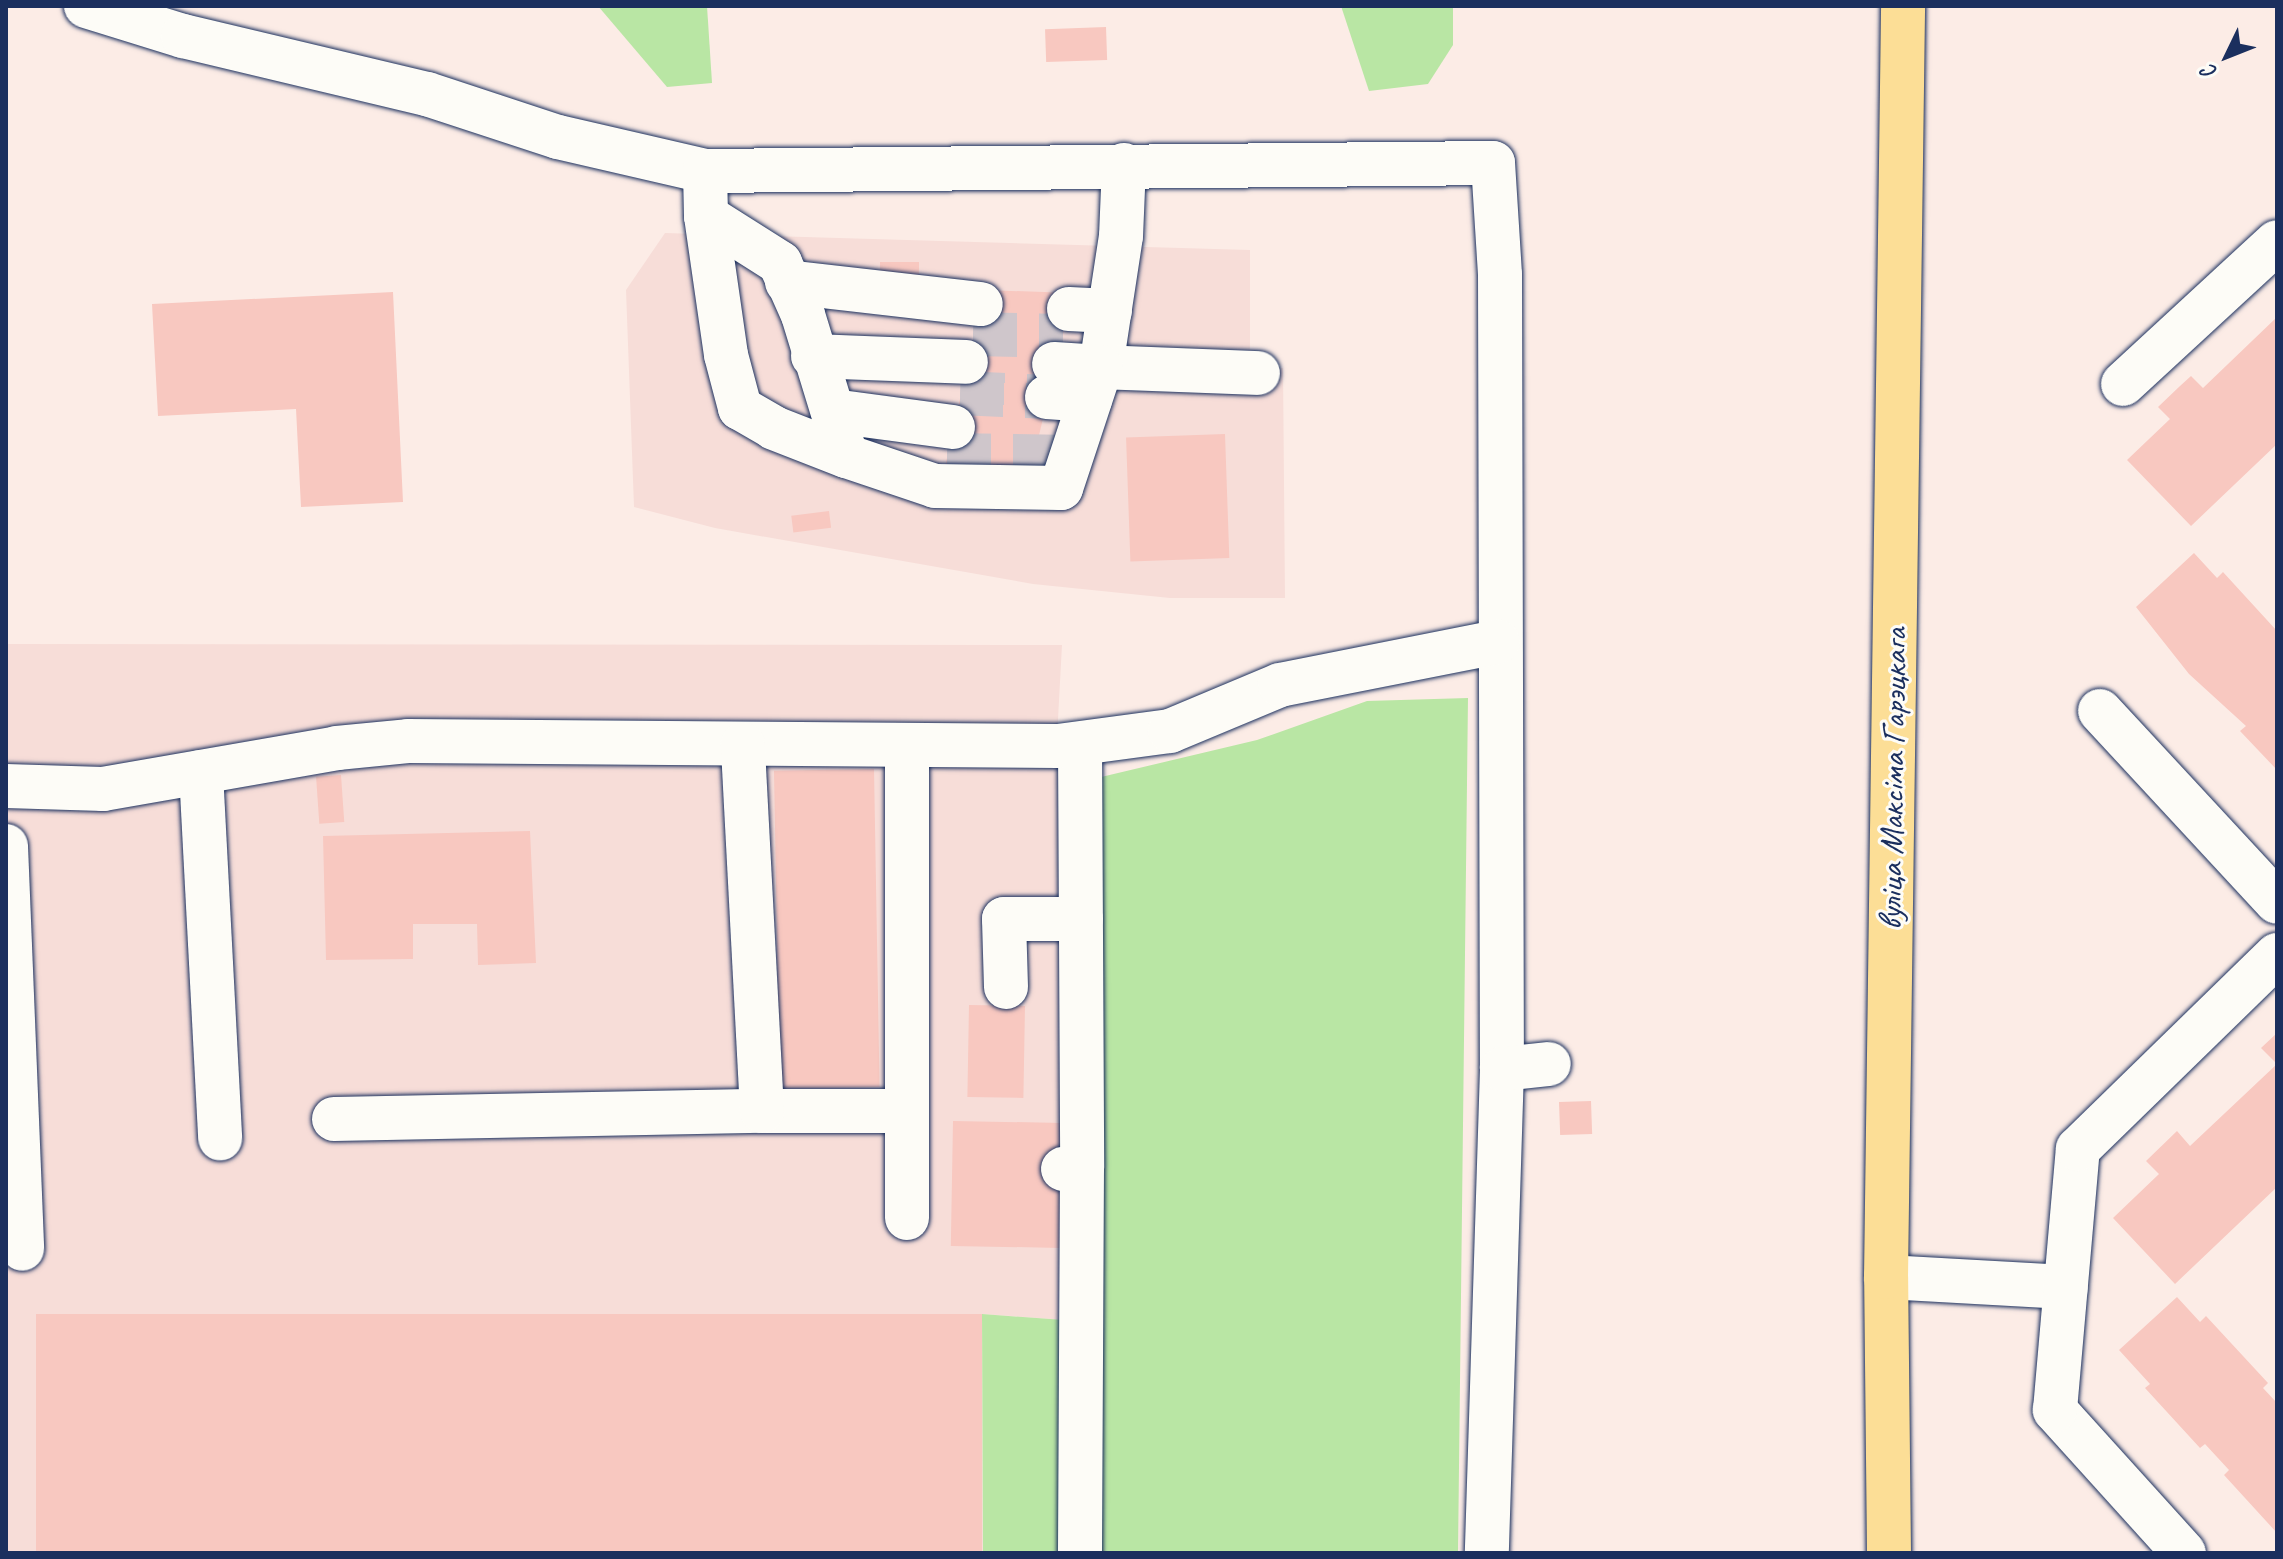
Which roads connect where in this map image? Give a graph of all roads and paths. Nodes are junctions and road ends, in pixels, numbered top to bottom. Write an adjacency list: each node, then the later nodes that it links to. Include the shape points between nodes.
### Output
1 (86, 6): 4 (lane, via 183,36 427,94 558,137)
2 (1903, 6): 33 (main road, вуліца Максіма Гарэцкага)
3 (1124, 165): 4 (lane); 8 (lane, via 1121,236); 13 (lane, via 1493,163 1500,275)
4 (705, 171): 5 (lane)
5 (706, 216): 7 (lane, via 780,263); 12 (lane, via 726,355 740,408 774,428)
6 (2277, 242): 11 (lane)
7 (795, 298): 10 (lane); 12 (lane)
8 (1076, 369): 9 (lane); 12 (lane, via 1061,488 935,486)
9 (1258, 373)
10 (963, 379): 12 (lane); 12 (lane)
11 (2123, 384)
12 (832, 410)
13 (1498, 642): 16 (lane, via 1280,685 1170,731); 26 (lane)
14 (2100, 711): 21 (lane)
15 (743, 744): 17 (lane); 18 (lane, via 408,741); 27 (lane)
16 (1080, 744): 17 (lane); 22 (lane)
17 (907, 745): 28 (lane)
18 (201, 772): 19 (lane, via 103,789); 30 (lane)
19 (6, 786)
20 (6, 846): 32 (lane)
21 (2277, 902)
22 (1081, 919): 24 (lane, via 1004,919); 35 (lane, via 1072,1168)
23 (2277, 955): 34 (lane, via 2078,1149)
24 (1006, 987)
25 (1549, 1064): 26 (lane)
26 (1502, 1069): 36 (lane)
27 (762, 1111): 28 (lane); 29 (lane)
28 (906, 1111): 31 (lane)
29 (334, 1119)
30 (220, 1139)
31 (907, 1218)
32 (22, 1249)
33 (1886, 1277): 34 (lane); 37 (main road, вуліца Максіма Гарэцкага)
34 (2066, 1287): 38 (lane, via 2055,1410)
35 (1080, 1553)
36 (1487, 1553)
37 (1889, 1553)
38 (2184, 1553)

